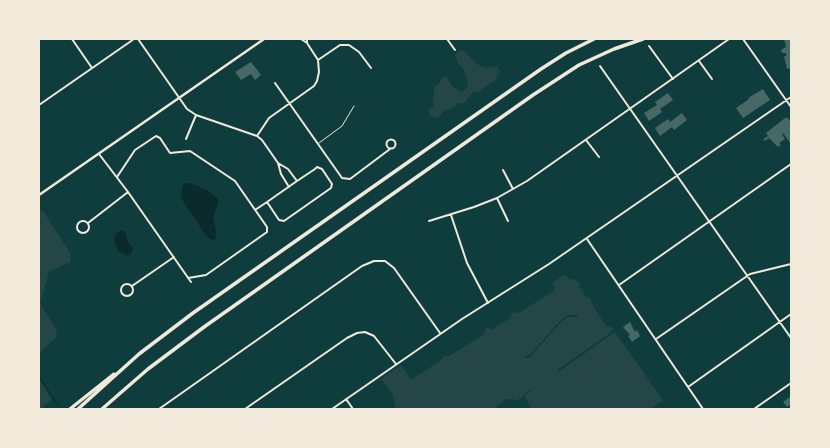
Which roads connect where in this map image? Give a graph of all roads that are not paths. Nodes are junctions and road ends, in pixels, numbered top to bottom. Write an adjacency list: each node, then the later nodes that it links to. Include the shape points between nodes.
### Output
1 (72, 39): 20 (street)
2 (134, 39): 20 (street)
3 (138, 39): 26 (street)
4 (264, 39): 26 (street)
5 (301, 39): 13 (street)
6 (307, 39): 13 (street)
7 (447, 39): 16 (street)
8 (594, 39): 76 (highway, via 541,69 193,313)
9 (643, 39): 15 (highway)
10 (647, 39): 15 (highway)
11 (729, 39): 18 (street)
12 (743, 39): 27 (street)
13 (307, 43): 17 (street)
14 (649, 46): 22 (street)
15 (614, 49): 80 (highway, via 563,74 420,174 191,336)
16 (454, 50)
17 (318, 60): 21 (street, via 340,45 349,45 359,52); 28 (street, via 319,72 316,83)
18 (698, 60): 22 (street); 23 (street)
19 (600, 66): 32 (street)
20 (92, 68): 29 (street)
21 (371, 68)
22 (673, 79): 32 (street)
23 (712, 79)
24 (275, 83): 28 (street)
25 (791, 97): 27 (street)
26 (178, 98): 33 (street); 39 (street)
27 (786, 100): 31 (street); 47 (street)
28 (289, 103): 34 (street, via 269,118); 37 (street)
29 (39, 105)
30 (354, 106): 37 (lane, via 342,126)
31 (791, 107)
32 (630, 109): 36 (street); 47 (street)
33 (196, 115): 34 (street); 35 (street)
34 (257, 136): 41 (street)
35 (186, 139)
36 (586, 140): 40 (street); 50 (street)
37 (318, 143): 38 (street, via 338,175 347,180)
38 (390, 149): 38 (street, via 396,145 393,140 387,143)
39 (99, 154): 46 (street); 52 (street)
40 (599, 157)
41 (278, 163): 43 (street); 45 (street)
42 (791, 164): 59 (street)
43 (286, 167): 45 (street); 48 (street)
44 (502, 170): 50 (street)
45 (280, 171): 49 (street)
46 (117, 177): 51 (street); 55 (street, via 135,150 156,136 170,153 190,151 236,181)
47 (677, 177): 59 (street); 61 (street)
48 (297, 182): 49 (street); 54 (street, via 319,167 332,184 331,188 284,221 279,220)
49 (289, 187): 54 (street)
50 (513, 189): 53 (street)
51 (128, 192): 60 (street); 62 (street)
52 (39, 196)
53 (497, 198): 56 (street); 58 (street)
54 (267, 202): 55 (street)
55 (256, 210): 65 (street, via 267,227 266,233 206,275)
56 (451, 215): 57 (street); 69 (street, via 467,263)
57 (430, 221)
58 (508, 221)
59 (709, 222): 64 (street); 67 (street)
60 (88, 223): 60 (street, via 80,222 79,230 88,230)
61 (587, 239): 67 (street); 69 (street)
62 (174, 257): 65 (street); 68 (street)
63 (791, 264): 64 (street)
64 (747, 276): 71 (street); 74 (street)
65 (188, 278): 66 (street)
66 (191, 282)
67 (619, 285): 74 (street)
68 (132, 286): 68 (street, via 124,285 121,290 128,296 131,294)
69 (488, 303): 72 (street)
70 (791, 314): 71 (street)
71 (780, 322): 73 (street); 78 (street)
72 (440, 333): 75 (street); 81 (street, via 394,268 380,260 369,262)
73 (791, 338)
74 (656, 339): 78 (street)
75 (396, 364): 79 (street); 85 (street, via 374,336 364,332 357,333)
76 (126, 365): 82 (highway); 83 (highway)
77 (791, 383): 89 (street)
78 (688, 386): 88 (street)
79 (346, 399): 86 (street); 87 (street)
80 (103, 408)
81 (162, 408): 84 (street)
82 (70, 409)
83 (78, 409)
84 (159, 409)
85 (245, 409)
86 (332, 409)
87 (353, 409)
88 (703, 409)
89 (754, 409)

